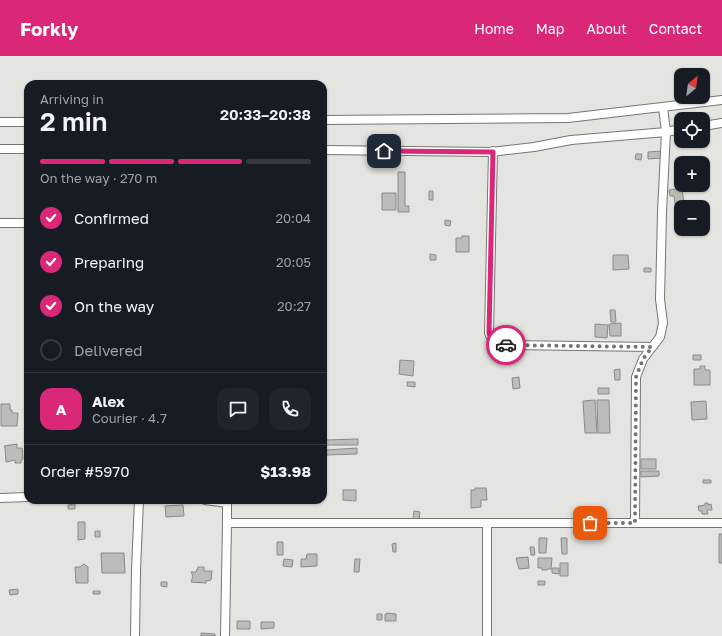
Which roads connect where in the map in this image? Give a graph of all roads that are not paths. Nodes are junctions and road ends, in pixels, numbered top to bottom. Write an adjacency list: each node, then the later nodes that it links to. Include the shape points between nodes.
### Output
1 (722, 100): 2 (street)
2 (663, 107): 3 (street, via 568,118); 9 (street)
3 (327, 120)
4 (0, 122): 5 (street)
5 (24, 122)
6 (722, 123): 7 (street)
7 (710, 125)
8 (674, 130): 9 (street)
9 (666, 132): 13 (street, via 571,140); 16 (street, via 660,295 663,324 660,337)
10 (0, 149): 11 (street)
11 (24, 149)
12 (327, 150): 13 (street)
13 (493, 152): 16 (street, via 489,333 492,339 508,345)
14 (0, 224): 15 (street)
15 (24, 224)
16 (652, 347): 23 (street, via 643,359 636,377)
17 (0, 498): 18 (street)
18 (24, 498)
19 (139, 504): 25 (street)
20 (227, 504): 21 (street)
21 (227, 523): 22 (street); 26 (street)
22 (487, 523): 23 (street); 27 (street)
23 (635, 523): 24 (street)
24 (722, 523)
25 (135, 636)
26 (225, 636)
27 (487, 636)

